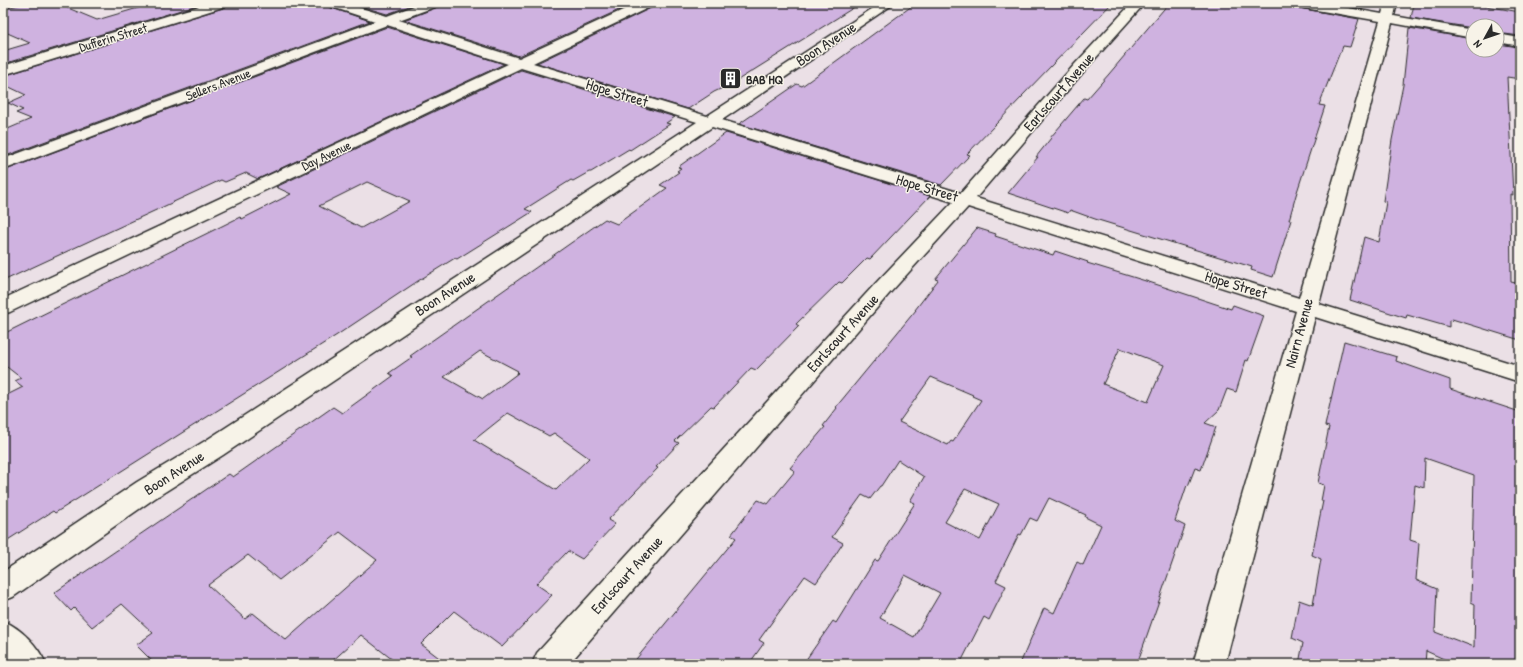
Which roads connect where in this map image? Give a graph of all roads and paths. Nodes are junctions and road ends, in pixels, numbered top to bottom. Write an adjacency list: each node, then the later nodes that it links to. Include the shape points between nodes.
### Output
1 (222, 3): 14 (street, Dufferin Street)
2 (333, 3): 9 (street, Hope Street)
3 (433, 3): 9 (street, Sellers Avenue)
4 (648, 3): 13 (street, Day Avenue)
5 (889, 3): 15 (street, Boon Avenue)
6 (1139, 3): 17 (street, Earlscourt Avenue)
7 (1299, 3): 8 (street)
8 (1388, 11): 10 (street); 19 (street, Nairn Avenue)
9 (387, 21): 13 (street, Hope Street); 16 (street, Sellers Avenue)
10 (1465, 32)
11 (1505, 39): 12 (street)
12 (1520, 42)
13 (520, 63): 15 (street, Hope Street); 18 (street, Day Avenue)
14 (3, 71)
15 (709, 122): 17 (street, Hope Street); 21 (street, Boon Avenue, via 146,490)
16 (3, 165)
17 (965, 200): 19 (street, Hope Street); 24 (street, Earlscourt Avenue, via 882,289)
18 (3, 307)
19 (1306, 307): 20 (street, Hope Street); 25 (street, Nairn Avenue)
20 (1520, 374)
21 (3, 588)
22 (3, 635): 23 (street)
23 (30, 664)
24 (548, 664)
25 (1209, 664)

